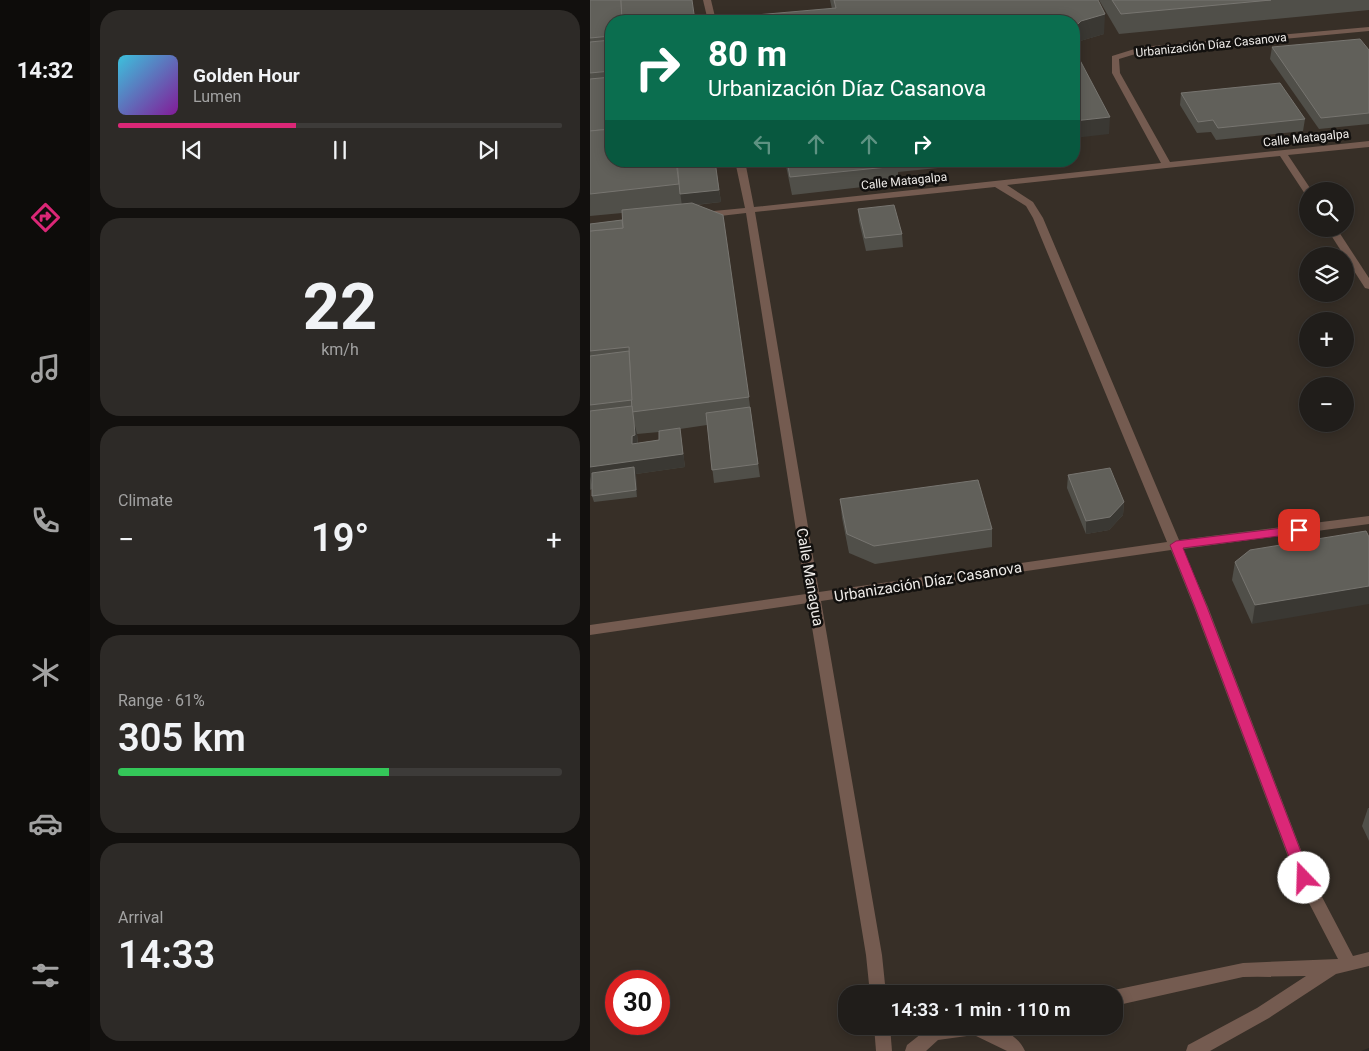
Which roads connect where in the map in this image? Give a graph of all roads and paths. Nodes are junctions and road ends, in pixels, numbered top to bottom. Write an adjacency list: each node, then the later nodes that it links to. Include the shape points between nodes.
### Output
1 (707, 0): 2 (street)
2 (711, 15)
3 (1369, 29): 6 (street, Urbanización Díaz Casanova, via 1141,50 1115,58 1116,73)
4 (1369, 144): 5 (street, Calle Matagalpa)
5 (1282, 153): 6 (street, Calle Matagalpa); 8 (street)
6 (1167, 166): 9 (street, Calle Matagalpa)
7 (741, 167): 10 (street, Calle Managua)
8 (1301, 182)
9 (996, 183): 10 (street, Calle Matagalpa); 15 (street, via 1030,204 1038,218)
10 (750, 210): 11 (street, Calle Matagalpa); 16 (street, Calle Managua)
11 (693, 216)
12 (1337, 237): 13 (street)
13 (1369, 286)
14 (1369, 520): 15 (street, Urbanización Díaz Casanova)
15 (1176, 545): 16 (street, Urbanización Díaz Casanova); 19 (street, via 1304,878)
16 (814, 599): 17 (street, Urbanización Díaz Casanova); 21 (street, Calle Managua)
17 (590, 630)
18 (1369, 959): 19 (street)
19 (1349, 964): 20 (street)
20 (1332, 968): 22 (street, via 1244,970); 29 (street, via 1263,1013)
21 (877, 985)
22 (1123, 996)
23 (883, 1035): 26 (street)
24 (932, 1035): 27 (street)
25 (995, 1035): 28 (street, via 1013,1045)
26 (884, 1051)
27 (913, 1051)
28 (1017, 1051)
29 (1194, 1051)

